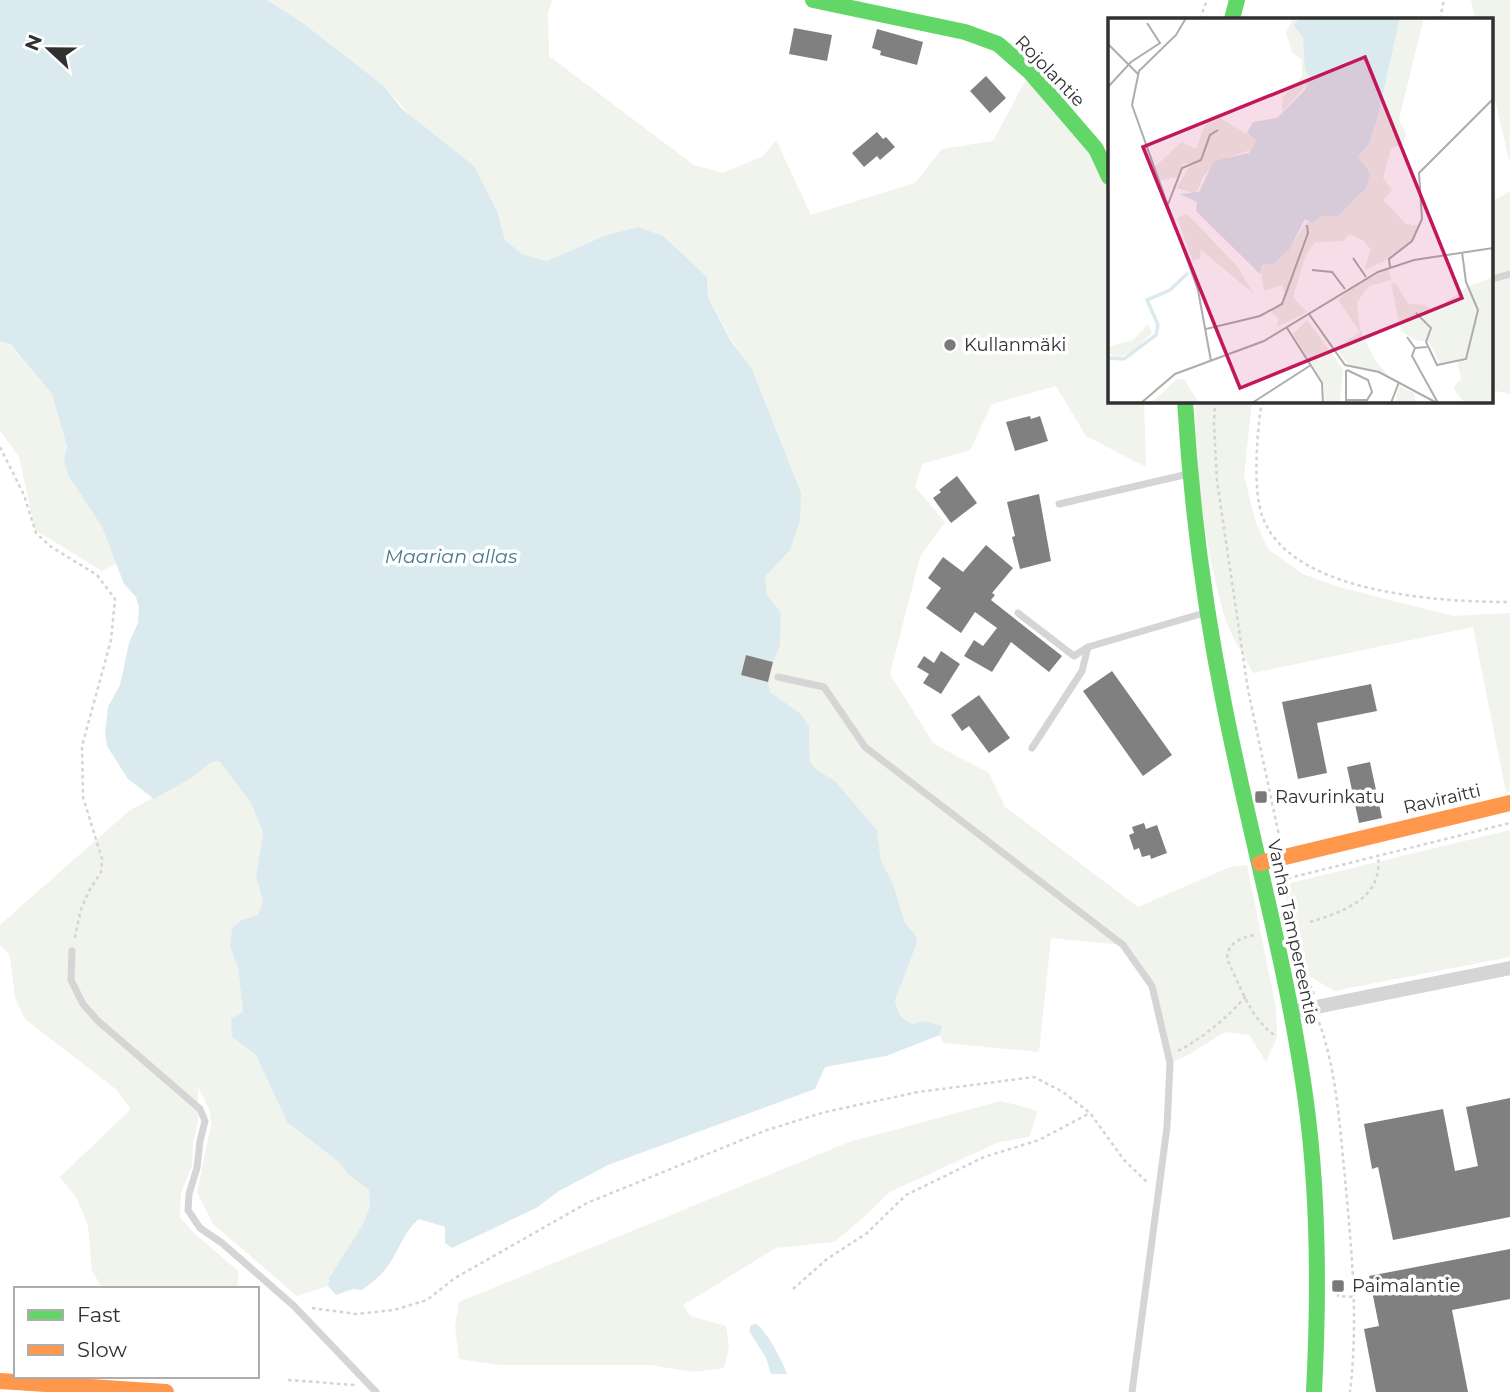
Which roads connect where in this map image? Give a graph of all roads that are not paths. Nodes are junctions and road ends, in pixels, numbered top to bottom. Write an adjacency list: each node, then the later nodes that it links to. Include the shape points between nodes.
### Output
1 (813, 0): 4 (main road, Rojolantie, via 998,44 1030,72 1096,149)
2 (1237, 0): 3 (main road)
3 (1232, 18)
4 (1108, 175)
5 (1510, 274): 6 (lane)
6 (1492, 279)
7 (1185, 402): 8 (main road, Vanha Tampereentie)
8 (1189, 474): 9 (lane); 10 (main road, Vanha Tampereentie)
9 (1059, 504)
10 (1208, 611): 12 (lane); 16 (main road, Vanha Tampereentie)
11 (1018, 612): 12 (lane, via 1074,656)
12 (1088, 647): 14 (lane, via 1082,671)
13 (778, 677): 23 (lane, via 824,687 864,747 1123,945 1152,986 1169,1056 1167,1127)
14 (1032, 748)
15 (1510, 803): 16 (main road, Raviraitti)
16 (1260, 863): 19 (main road, Vanha Tampereentie)
17 (72, 951): 21 (lane, via 71,980 83,1004 200,1109 205,1121 188,1210 200,1228 294,1306)
18 (1510, 968): 19 (street)
19 (1291, 1012): 24 (main road, Vanha Tampereentie, via 1318,1231)
20 (0, 1381): 22 (main road)
21 (373, 1390)
22 (166, 1392)
23 (1132, 1392)
24 (1314, 1392)

